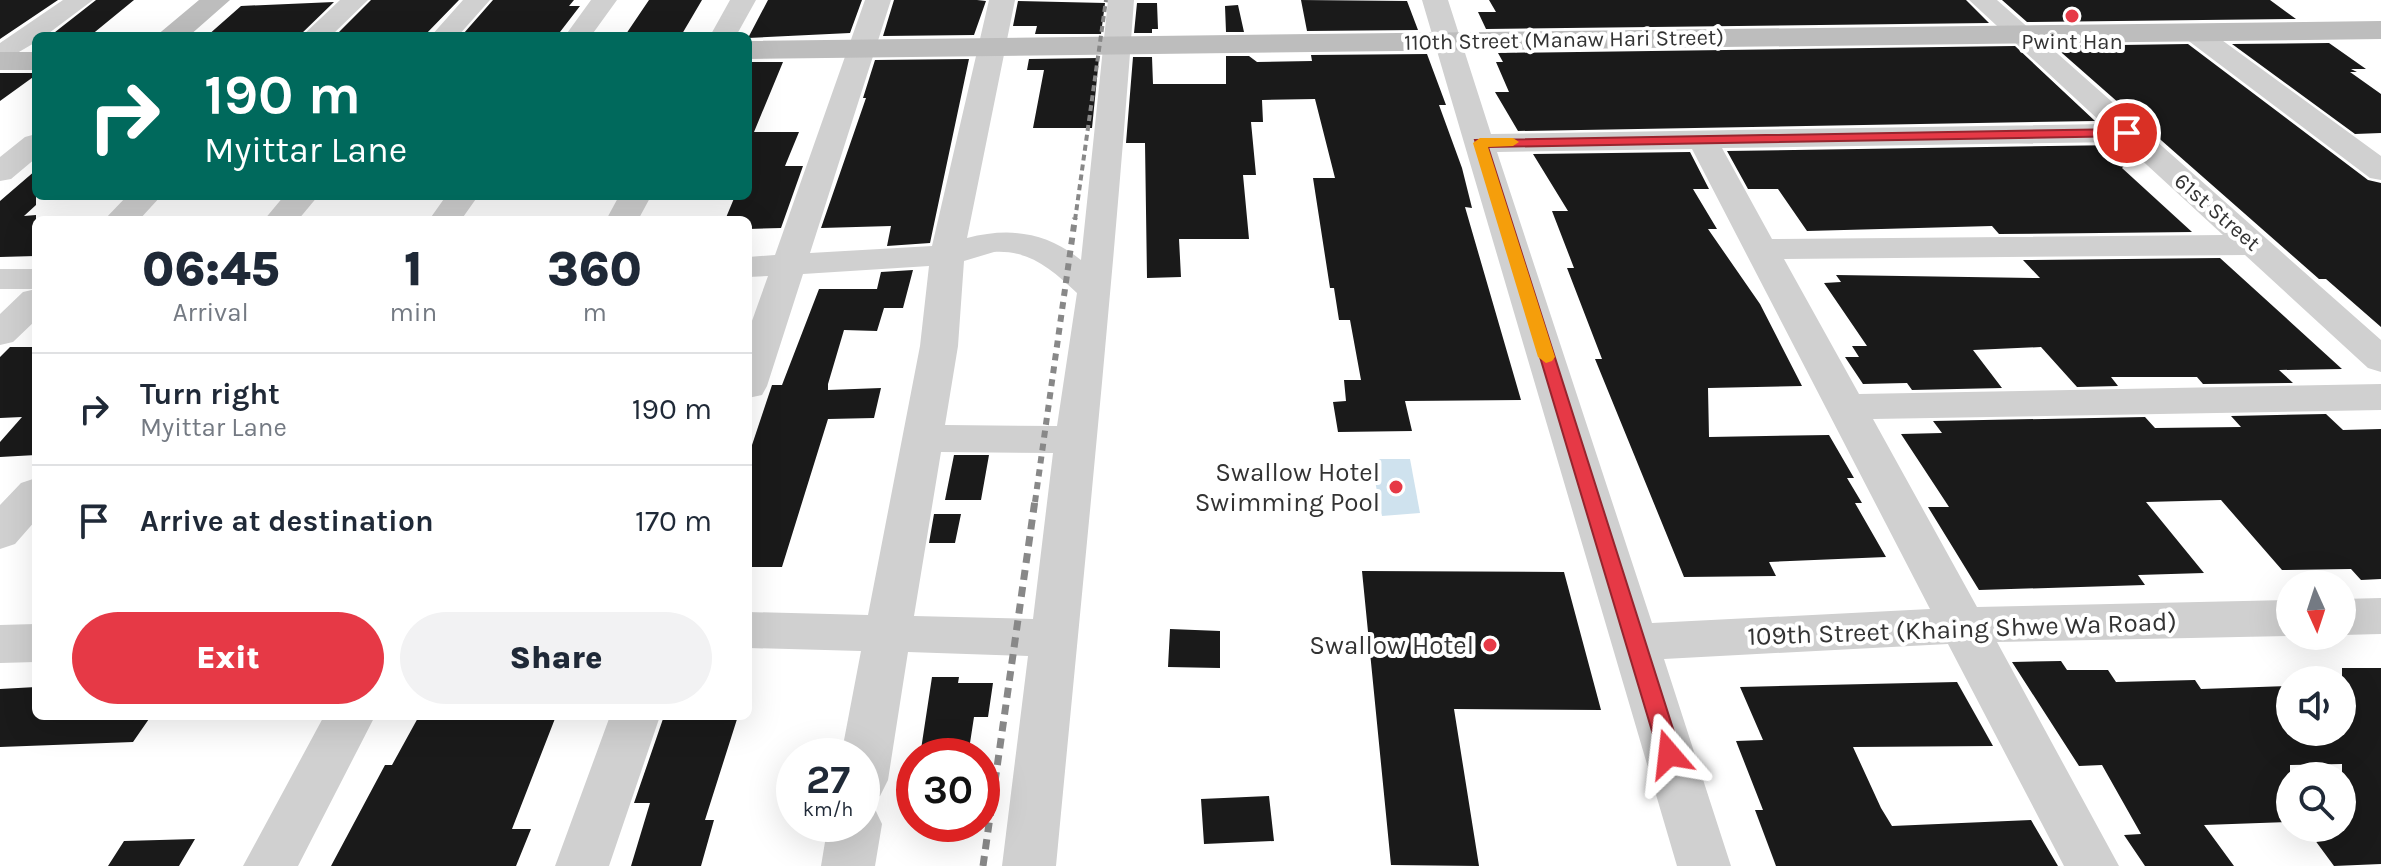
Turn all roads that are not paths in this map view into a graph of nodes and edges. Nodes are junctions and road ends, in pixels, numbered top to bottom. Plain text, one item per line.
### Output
1 (80, 0) edge
2 (216, 0) edge
3 (355, 0) edge
4 (477, 0) edge
5 (604, 0) edge
6 (743, 0) edge
7 (878, 0) edge
8 (1002, 0) edge
9 (1121, 0) edge
10 (1435, 0) edge
11 (1982, 0) edge
12 (2381, 30) edge
13 (33, 32) edge
14 (176, 32) edge
15 (319, 32) edge
16 (448, 32) edge
17 (581, 32) edge
18 (725, 32) edge
19 (32, 33) edge
20 (2195, 33) junction
21 (2020, 35) junction
22 (1449, 42) junction
23 (994, 46) junction
24 (1117, 46) junction
25 (860, 48) junction
26 (752, 50) edge
27 (0, 55) edge
28 (0, 61) edge
29 (32, 61) edge
30 (2127, 133) junction
31 (1702, 139) junction
32 (1480, 143) junction
33 (32, 146) edge
34 (2381, 171) edge
35 (0, 172) edge
36 (141, 200) edge
37 (298, 200) edge
38 (124, 216) edge
39 (284, 216) edge
40 (2254, 245) junction
41 (1760, 249) junction
42 (947, 255) junction
43 (789, 266) junction
44 (752, 267) edge
45 (0, 279) edge
46 (32, 279) edge
47 (1095, 291) junction
48 (32, 304) edge
49 (0, 334) edge
50 (2381, 360) edge
51 (752, 374) edge
52 (2381, 397) edge
53 (1848, 407) junction
54 (922, 438) junction
55 (1075, 440) junction
56 (32, 497) edge
57 (0, 533) edge
58 (2381, 616) edge
59 (2356, 617) edge
60 (2276, 618) edge
61 (1962, 625) junction
62 (752, 630) edge
63 (887, 631) junction
64 (1056, 638) junction
65 (1634, 642) junction
66 (32, 643) edge
67 (0, 644) edge
68 (348, 720) edge
69 (634, 720) edge
70 (869, 738) edge
71 (852, 842) edge
72 (270, 866) edge
73 (582, 866) edge
74 (848, 866) edge
75 (1029, 866) edge
76 (1704, 866) edge
77 (2092, 866) edge

1 - 13 street
2 - 14 main road
3 - 15 street
4 - 16 street
5 - 17 street
6 - 18 street
7 - 25 street
8 - 23 street
9 - 24 street
10 - 22 street
11 - 21 street, 61st Street
12 - 20 main road, 110th Street (Manaw Hari Street)
19 - 27 street
20 - 21 main road, 110th Street (Manaw Hari Street)
20 - 34 street
21 - 22 main road, 110th Street (Manaw Hari Street)
21 - 30 street, 61st Street
22 - 24 main road, 110th Street (Manaw Hari Street)
22 - 32 street
23 - 24 main road, 110th Street (Manaw Hari Street)
23 - 25 main road, 110th Street (Manaw Hari Street)
23 - 42 street
24 - 47 street
25 - 26 main road, 110th Street (Manaw Hari Street)
25 - 43 street
28 - 29 main road
30 - 31 street
30 - 40 street, 61st Street
31 - 32 street
31 - 41 street
32 - 65 street
33 - 35 street
36 - 38 street
37 - 39 street
40 - 41 street
40 - 50 street, 61st Street
41 - 53 street
42 - 43 street
42 - 47 street
42 - 54 street
43 - 44 street
43 - 51 street
45 - 46 street
47 - 55 street
48 - 49 street
52 - 53 street
53 - 61 street
54 - 55 street
54 - 63 street
55 - 64 street
56 - 57 street
58 - 59 street
60 - 61 street, 109th Street (Khaing Shwe Wa Road)
61 - 65 street, 109th Street (Khaing Shwe Wa Road)
61 - 77 street
62 - 63 street
63 - 64 street
63 - 70 street
64 - 75 street
65 - 76 street
66 - 67 street
68 - 72 street
69 - 73 street
71 - 74 street

